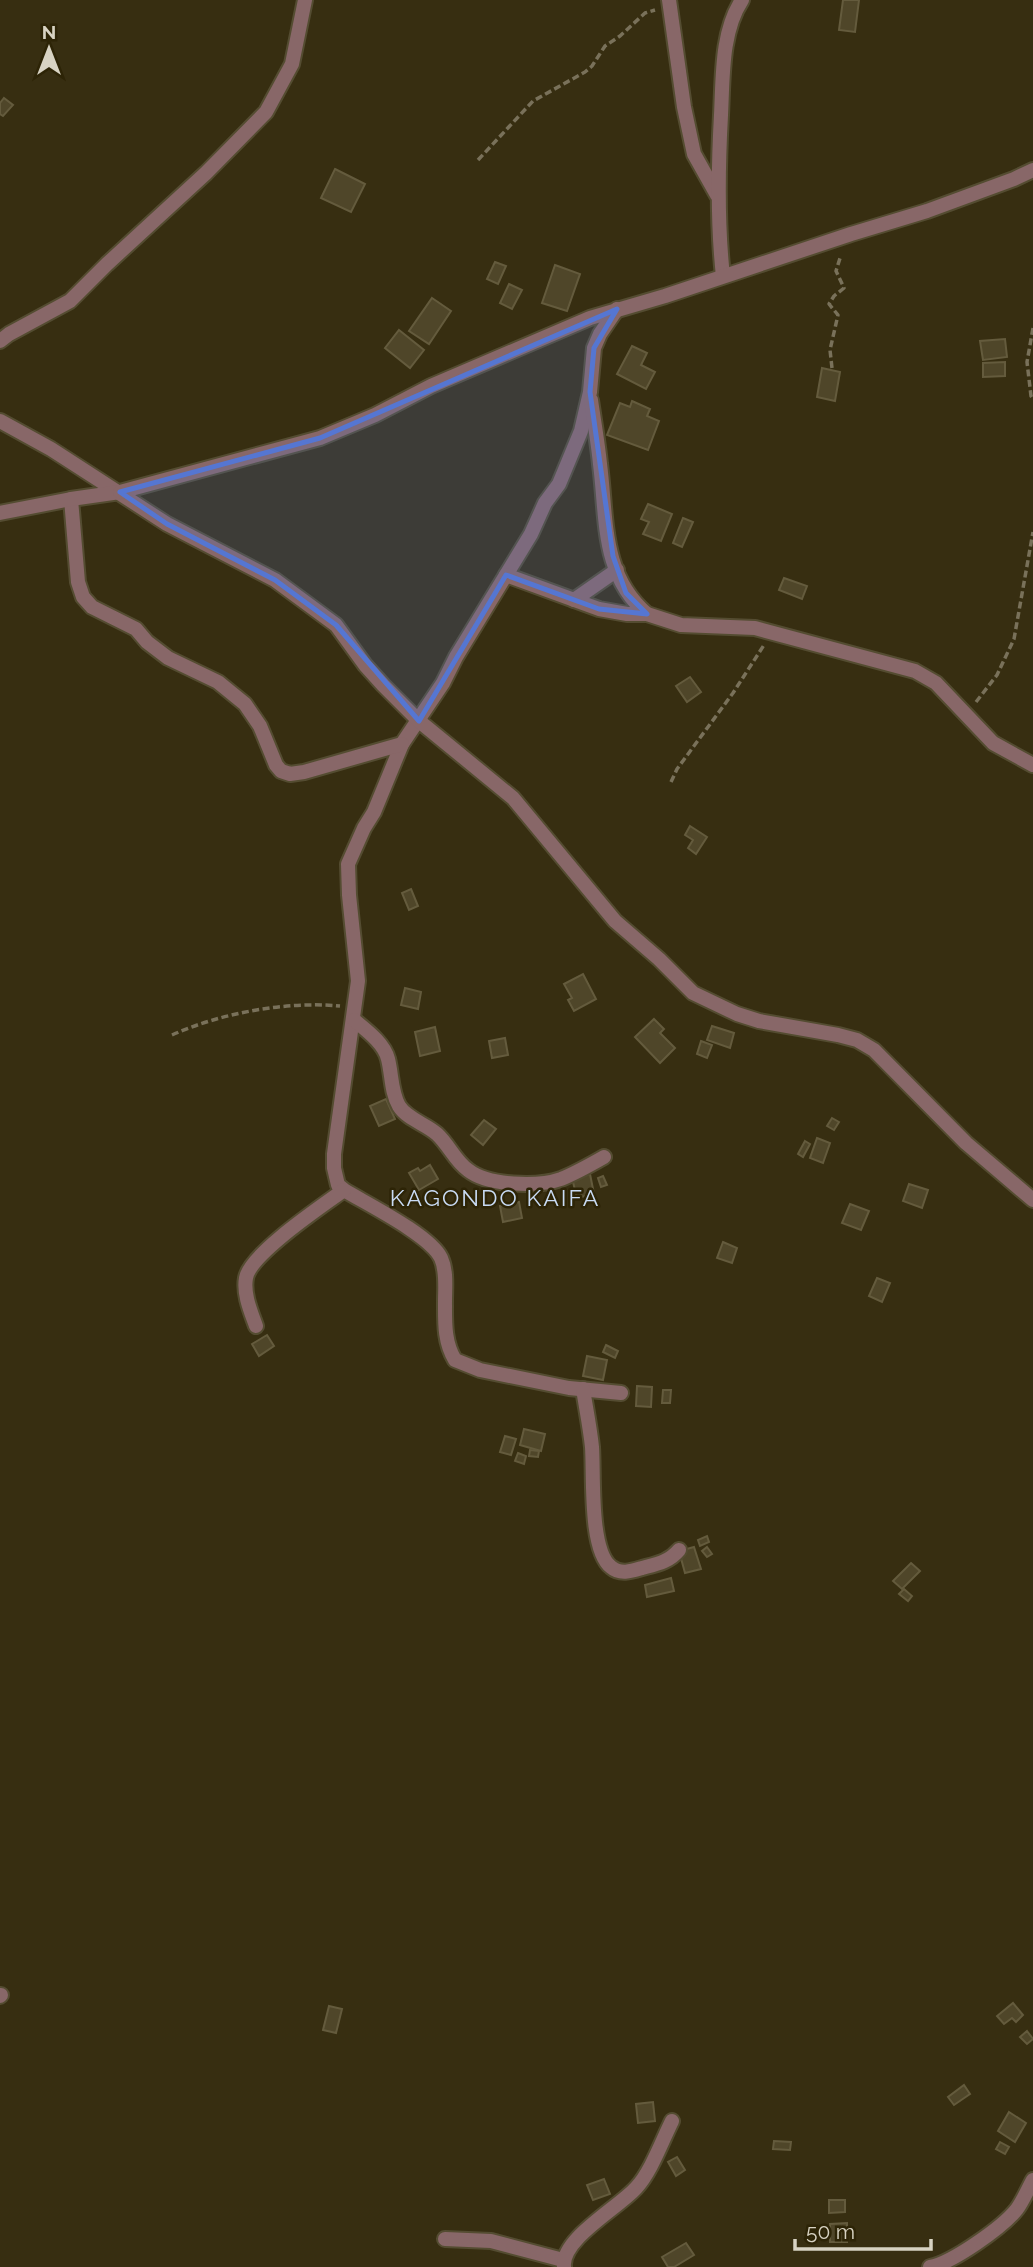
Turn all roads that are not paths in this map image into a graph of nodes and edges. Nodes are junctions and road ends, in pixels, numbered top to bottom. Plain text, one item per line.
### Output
1 (305, 0) edge
2 (742, 0) edge
3 (670, 6) edge
4 (1033, 170) edge
5 (717, 195) junction
6 (723, 276) junction
7 (617, 309) junction
8 (3, 335) edge
9 (590, 391) junction
10 (0, 421) edge
11 (120, 492) junction
12 (71, 499) junction
13 (0, 513) edge
14 (617, 570) junction
15 (506, 575) junction
16 (574, 600) junction
17 (647, 614) junction
18 (419, 721) junction
19 (402, 744) junction
20 (1033, 765) edge
21 (355, 1014) junction
22 (604, 1157) dead end
23 (344, 1190) junction
24 (1033, 1200) edge
25 (256, 1326) dead end
26 (583, 1389) junction
27 (621, 1393) dead end
28 (679, 1550) dead end
29 (672, 2121) dead end
30 (1033, 2180) edge
31 (445, 2239) dead end
32 (563, 2263) edge
33 (930, 2267) edge

1 - 8 street
2 - 5 street
3 - 5 street
4 - 6 street
5 - 6 street
6 - 7 street
7 - 9 street
7 - 11 street
9 - 14 street
9 - 15 street
10 - 11 street
11 - 12 street
11 - 18 street
12 - 13 street
12 - 19 street
14 - 16 street
14 - 17 street
15 - 16 street
15 - 18 street
16 - 17 street
17 - 20 street
18 - 19 street
18 - 24 street
19 - 21 street
21 - 22 street
21 - 23 street
23 - 25 street
23 - 26 street
26 - 27 street
26 - 28 street
29 - 32 street
30 - 33 street
31 - 32 street

